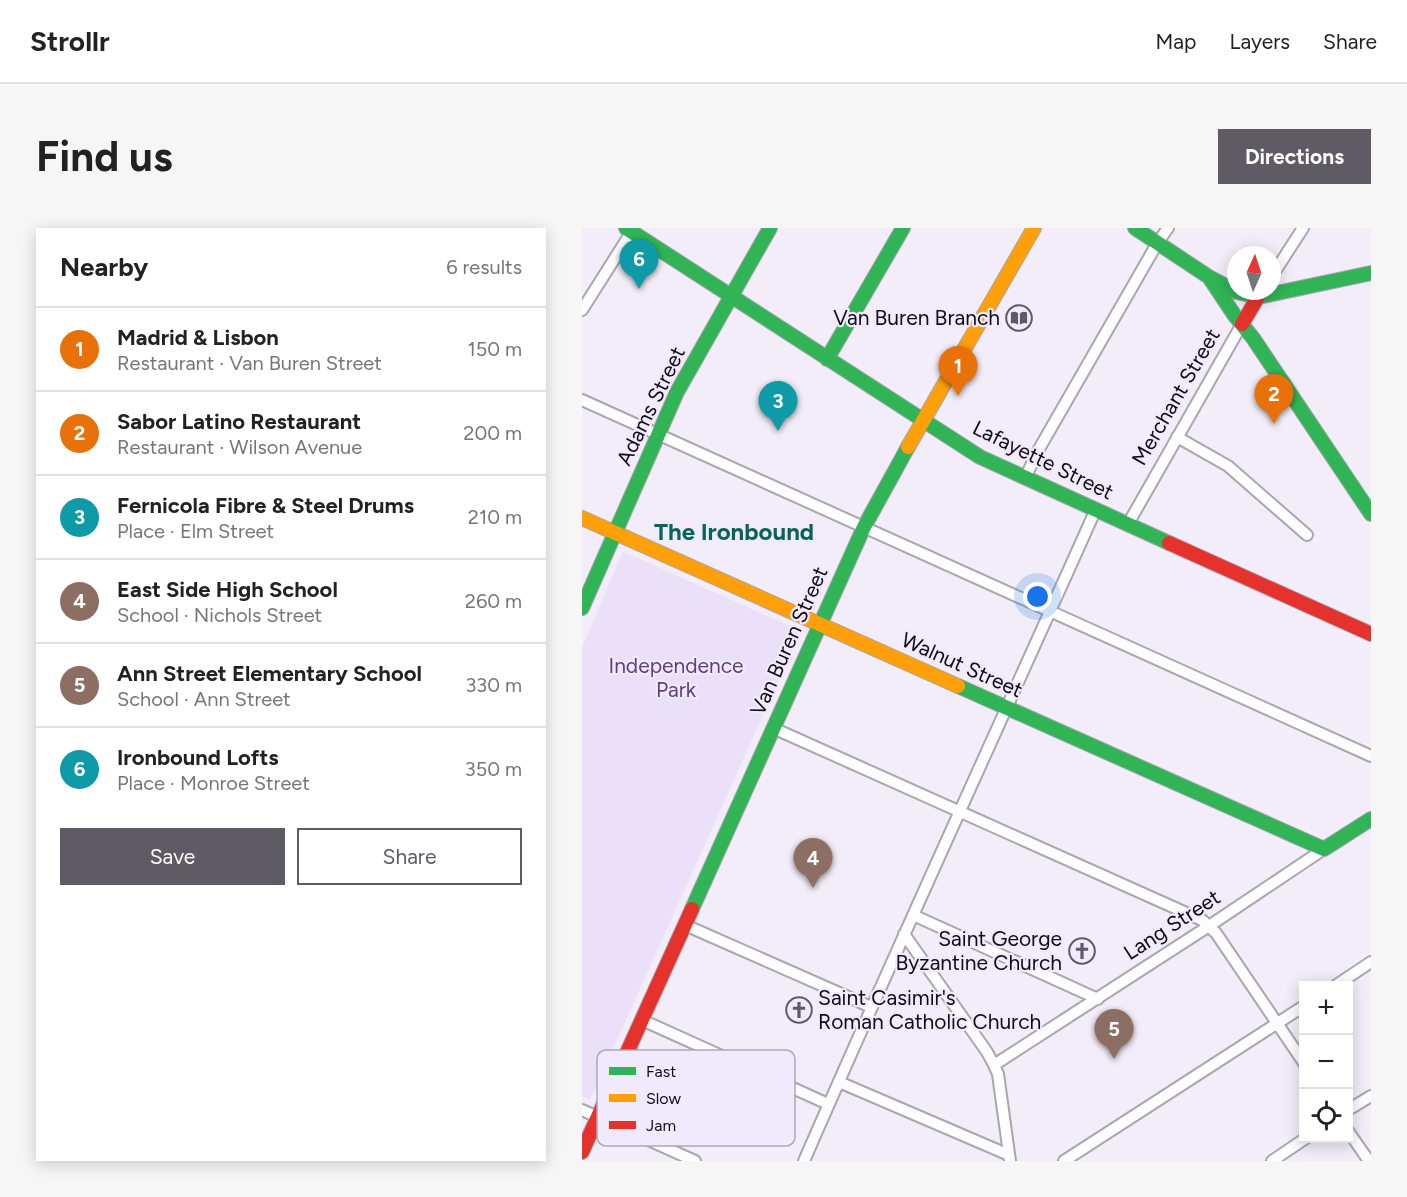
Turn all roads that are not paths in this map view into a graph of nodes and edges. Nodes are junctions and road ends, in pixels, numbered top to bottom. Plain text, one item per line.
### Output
1 (770, 228) edge
2 (903, 228) edge
3 (1034, 228) edge
4 (1135, 228) edge
5 (1168, 228) edge
6 (1303, 228) edge
7 (631, 229) edge
8 (1158, 242) junction
9 (1281, 262) edge
10 (1371, 273) edge
11 (1209, 277) junction
12 (1227, 287) edge
13 (1281, 290) edge
14 (731, 296) junction
15 (1256, 300) edge
16 (582, 310) edge
17 (1242, 324) junction
18 (827, 359) junction
19 (582, 400) edge
20 (923, 420) junction
21 (658, 434) junction
22 (1177, 437) junction
23 (1025, 478) junction
24 (1096, 509) junction
25 (1371, 514) edge
26 (582, 518) edge
27 (1128, 524) junction
28 (864, 527) junction
29 (615, 533) junction
30 (1307, 535) dead end
31 (582, 608) edge
32 (1050, 611) junction
33 (819, 624) junction
34 (1371, 633) edge
35 (1007, 708) junction
36 (773, 728) junction
37 (1371, 756) edge
38 (960, 812) junction
39 (1371, 819) edge
40 (1324, 849) junction
41 (913, 915) junction
42 (685, 925) junction
43 (1209, 926) junction
44 (904, 934) junction
45 (1371, 962) edge
46 (1342, 981) edge
47 (1098, 999) junction
48 (871, 1007) junction
49 (1299, 1009) edge
50 (642, 1020) junction
51 (1277, 1023) junction
52 (628, 1050) edge
53 (708, 1050) edge
54 (1299, 1056) edge
55 (994, 1065) junction
56 (839, 1082) junction
57 (795, 1089) edge
58 (1371, 1096) edge
59 (828, 1104) junction
60 (1353, 1107) edge
61 (582, 1110) edge
62 (597, 1117) edge
63 (597, 1119) edge
64 (1353, 1138) edge
65 (1299, 1143) edge
66 (662, 1146) edge
67 (582, 1152) edge
68 (1009, 1158) edge
69 (695, 1161) edge
70 (804, 1161) edge
71 (1064, 1161) edge
72 (1272, 1161) edge
73 (1369, 1161) edge

1 - 14 street, Adams Street
2 - 18 street
3 - 20 street, Van Buren Street
4 - 8 street
5 - 8 street
6 - 9 street
7 - 14 street, Lafayette Street
7 - 16 street
8 - 11 street
8 - 23 street
10 - 13 street
11 - 12 street
11 - 17 street
14 - 18 street, Lafayette Street
14 - 21 street, Adams Street
15 - 17 street, Merchant Street
17 - 22 street, Merchant Street
17 - 25 street
18 - 20 street, Lafayette Street
19 - 21 street
20 - 23 street, Lafayette Street
20 - 28 street, Van Buren Street
21 - 28 street
21 - 29 street, Adams Street
22 - 27 street, Merchant Street
22 - 30 street
23 - 24 street, Lafayette Street
24 - 27 street, Lafayette Street
24 - 32 street
26 - 29 street, Walnut Street
27 - 34 street, Lafayette Street
28 - 32 street
28 - 33 street, Van Buren Street
29 - 31 street, Adams Street
29 - 33 street, Walnut Street
32 - 35 street
32 - 37 street
33 - 35 street, Walnut Street
33 - 36 street, Van Buren Street
35 - 38 street
35 - 40 street, Walnut Street
36 - 38 street
36 - 42 street, Van Buren Street
38 - 41 street
38 - 43 street
39 - 40 street, Lang Street
40 - 43 street, Lang Street
41 - 44 street
41 - 47 street
42 - 48 street
42 - 50 street, Van Buren Street
43 - 47 street, Lang Street
43 - 51 street
44 - 48 street
44 - 55 street
45 - 46 street
47 - 55 street, Lang Street
48 - 56 street
49 - 51 street
50 - 52 street, Van Buren Street
50 - 53 street
51 - 54 street
51 - 71 street
55 - 68 street
56 - 59 street
56 - 68 street
57 - 59 street
58 - 60 street
59 - 70 street
61 - 62 street
63 - 67 street, Van Buren Street
64 - 73 street
65 - 72 street
66 - 69 street

